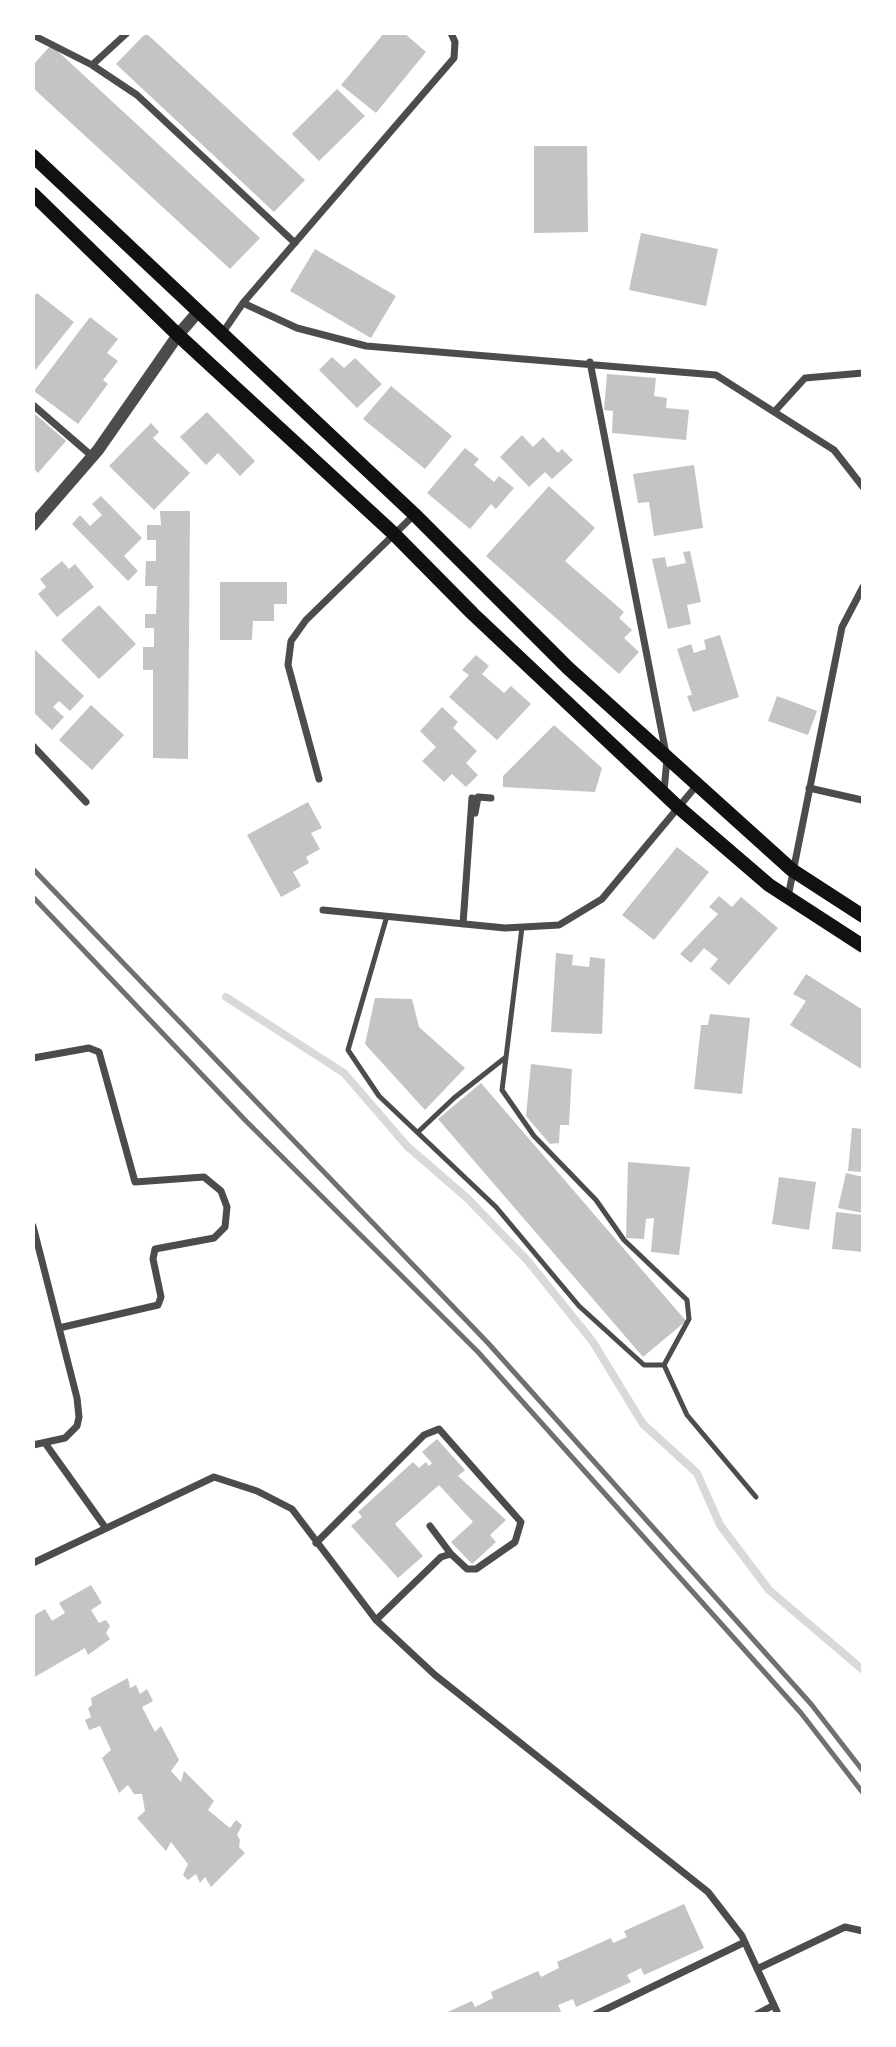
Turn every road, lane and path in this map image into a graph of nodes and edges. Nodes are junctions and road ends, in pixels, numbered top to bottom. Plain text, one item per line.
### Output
1 (127, 33) edge
2 (451, 33) edge
3 (33, 35) edge
4 (92, 65) junction
5 (33, 156) edge
6 (33, 194) edge
7 (295, 243) junction
8 (243, 303) junction
9 (197, 313) junction
10 (178, 335) junction
11 (221, 335) junction
12 (590, 362) junction
13 (863, 373) edge
14 (33, 405) edge
15 (775, 411) junction
16 (93, 457) junction
17 (863, 487) edge
18 (414, 514) junction
19 (36, 516) edge
20 (393, 533) junction
21 (863, 587) edge
22 (568, 668) junction
23 (549, 686) junction
24 (33, 746) edge
25 (667, 759) junction
26 (319, 779) dead end
27 (698, 785) junction
28 (809, 788) junction
29 (664, 794) junction
30 (472, 798) dead end
31 (491, 798) dead end
32 (862, 800) edge
33 (86, 802) dead end
34 (677, 806) junction
35 (469, 831) junction
36 (792, 870) junction
37 (788, 898) junction
38 (323, 910) dead end
39 (387, 916) junction
40 (863, 916) edge
41 (463, 924) junction
42 (522, 927) junction
43 (863, 946) edge
44 (506, 1057) junction
45 (33, 1058) edge
46 (418, 1132) junction
47 (33, 1226) edge
48 (59, 1328) junction
49 (663, 1365) junction
50 (45, 1443) junction
51 (33, 1445) edge
52 (756, 1497) dead end
53 (429, 1526) dead end
54 (105, 1527) junction
55 (316, 1543) junction
56 (451, 1554) junction
57 (33, 1563) edge
58 (376, 1620) junction
59 (863, 1931) edge
60 (745, 1942) junction
61 (757, 1969) junction
62 (774, 2005) junction
63 (596, 2014) edge
64 (757, 2014) edge
65 (778, 2014) edge

1 - 4 street
2 - 7 street
3 - 4 street
4 - 7 street
5 - 9 main road
6 - 10 main road
7 - 8 street
8 - 11 street
8 - 12 street
9 - 10 street
9 - 11 main road
10 - 16 street
10 - 20 main road
11 - 18 main road
12 - 15 street
12 - 25 street
13 - 15 street
14 - 16 street
15 - 17 street
16 - 19 street
18 - 20 street
18 - 22 main road
20 - 23 main road
20 - 26 street
21 - 28 street
22 - 23 main road
22 - 25 main road
23 - 29 main road
24 - 33 street
25 - 27 main road
25 - 29 street
27 - 34 street
27 - 36 main road
28 - 32 street
28 - 36 street
29 - 34 main road
30 - 35 street
31 - 35 street
34 - 37 main road
34 - 42 street
35 - 41 street
36 - 37 street
36 - 40 main road
37 - 43 main road
38 - 39 street
39 - 41 street
39 - 46 lane
41 - 42 street
42 - 44 lane
44 - 46 lane
44 - 49 lane
45 - 48 street
46 - 49 lane
47 - 48 street
48 - 50 street
49 - 52 lane
50 - 51 street
50 - 54 street
53 - 56 street
54 - 55 street
54 - 57 street
55 - 56 street
55 - 58 street
56 - 58 street
58 - 60 street
59 - 61 street
60 - 61 street
60 - 63 street
61 - 62 street
62 - 64 street
62 - 65 street

